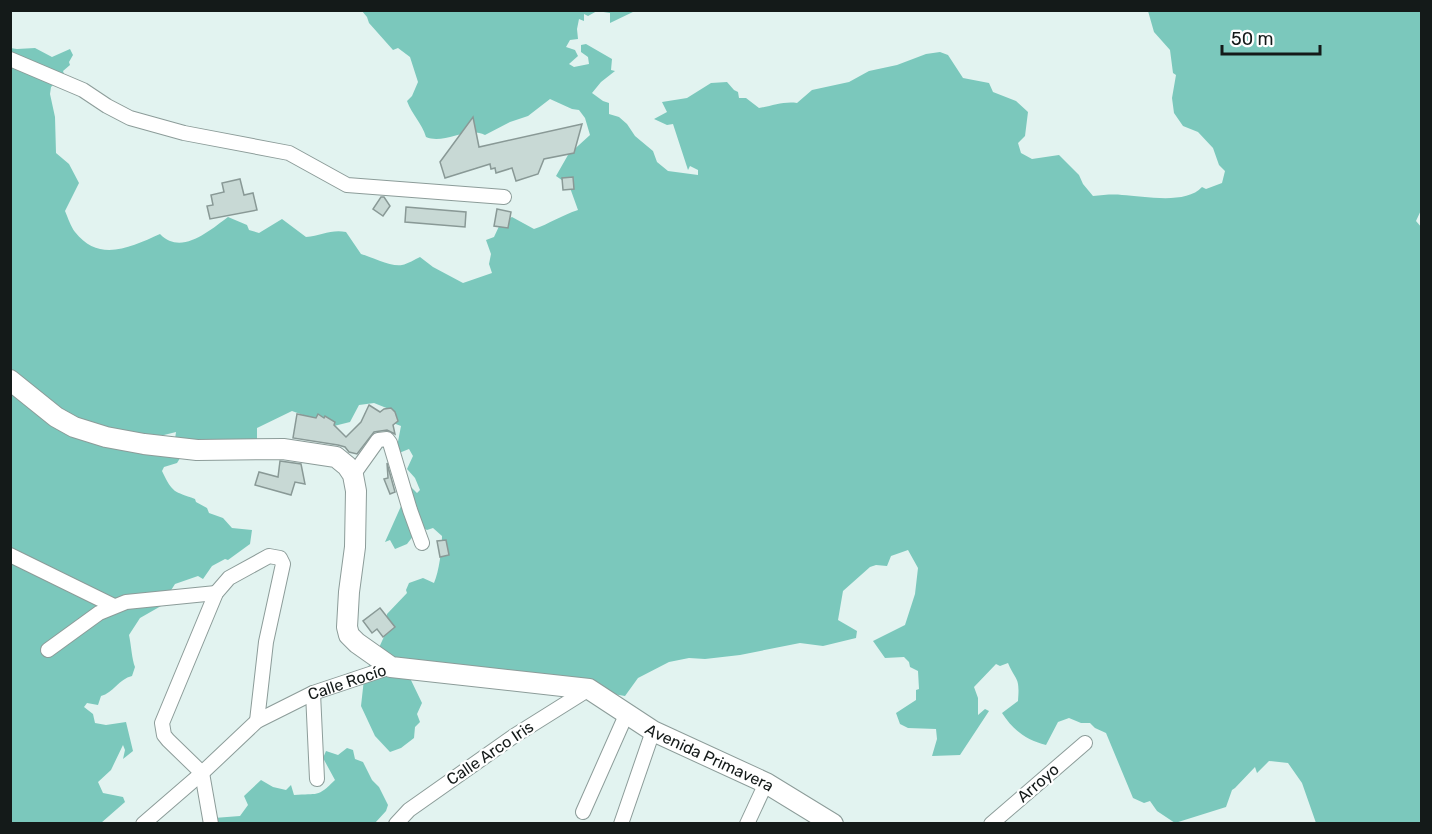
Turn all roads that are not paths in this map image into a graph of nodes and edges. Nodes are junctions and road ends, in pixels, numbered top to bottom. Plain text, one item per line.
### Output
1 (10, 59) edge
2 (504, 198) dead end
3 (10, 380) edge
4 (353, 475) junction
5 (422, 543) dead end
6 (10, 555) edge
7 (216, 593) junction
8 (114, 606) junction
9 (48, 650) dead end
10 (391, 667) junction
11 (589, 689) junction
12 (313, 693) junction
13 (626, 715) junction
14 (257, 721) junction
15 (653, 731) junction
16 (1085, 743) dead end
17 (202, 773) junction
18 (317, 779) dead end
19 (766, 783) junction
20 (583, 812) dead end
21 (143, 824) edge
22 (211, 824) edge
23 (396, 824) edge
24 (621, 824) edge
25 (747, 824) edge
26 (833, 824) edge
27 (991, 824) edge

1 - 2 street
3 - 4 street
4 - 5 street
4 - 10 street
6 - 8 street
7 - 8 street
7 - 14 street
7 - 17 street
8 - 9 street
10 - 11 street, Calle Rocío
10 - 12 street, Calle Rocío
11 - 13 street, Avenida Primavera
11 - 23 street, Calle Arco Iris
12 - 14 street, Calle Rocío
12 - 18 street
13 - 15 street, Avenida Primavera
13 - 20 street
14 - 17 street, Calle Rocío
15 - 19 street, Avenida Primavera
15 - 24 street
16 - 27 street, Arroyo
17 - 21 street, Calle Rocío
17 - 22 street
19 - 25 street
19 - 26 street, Avenida Primavera

